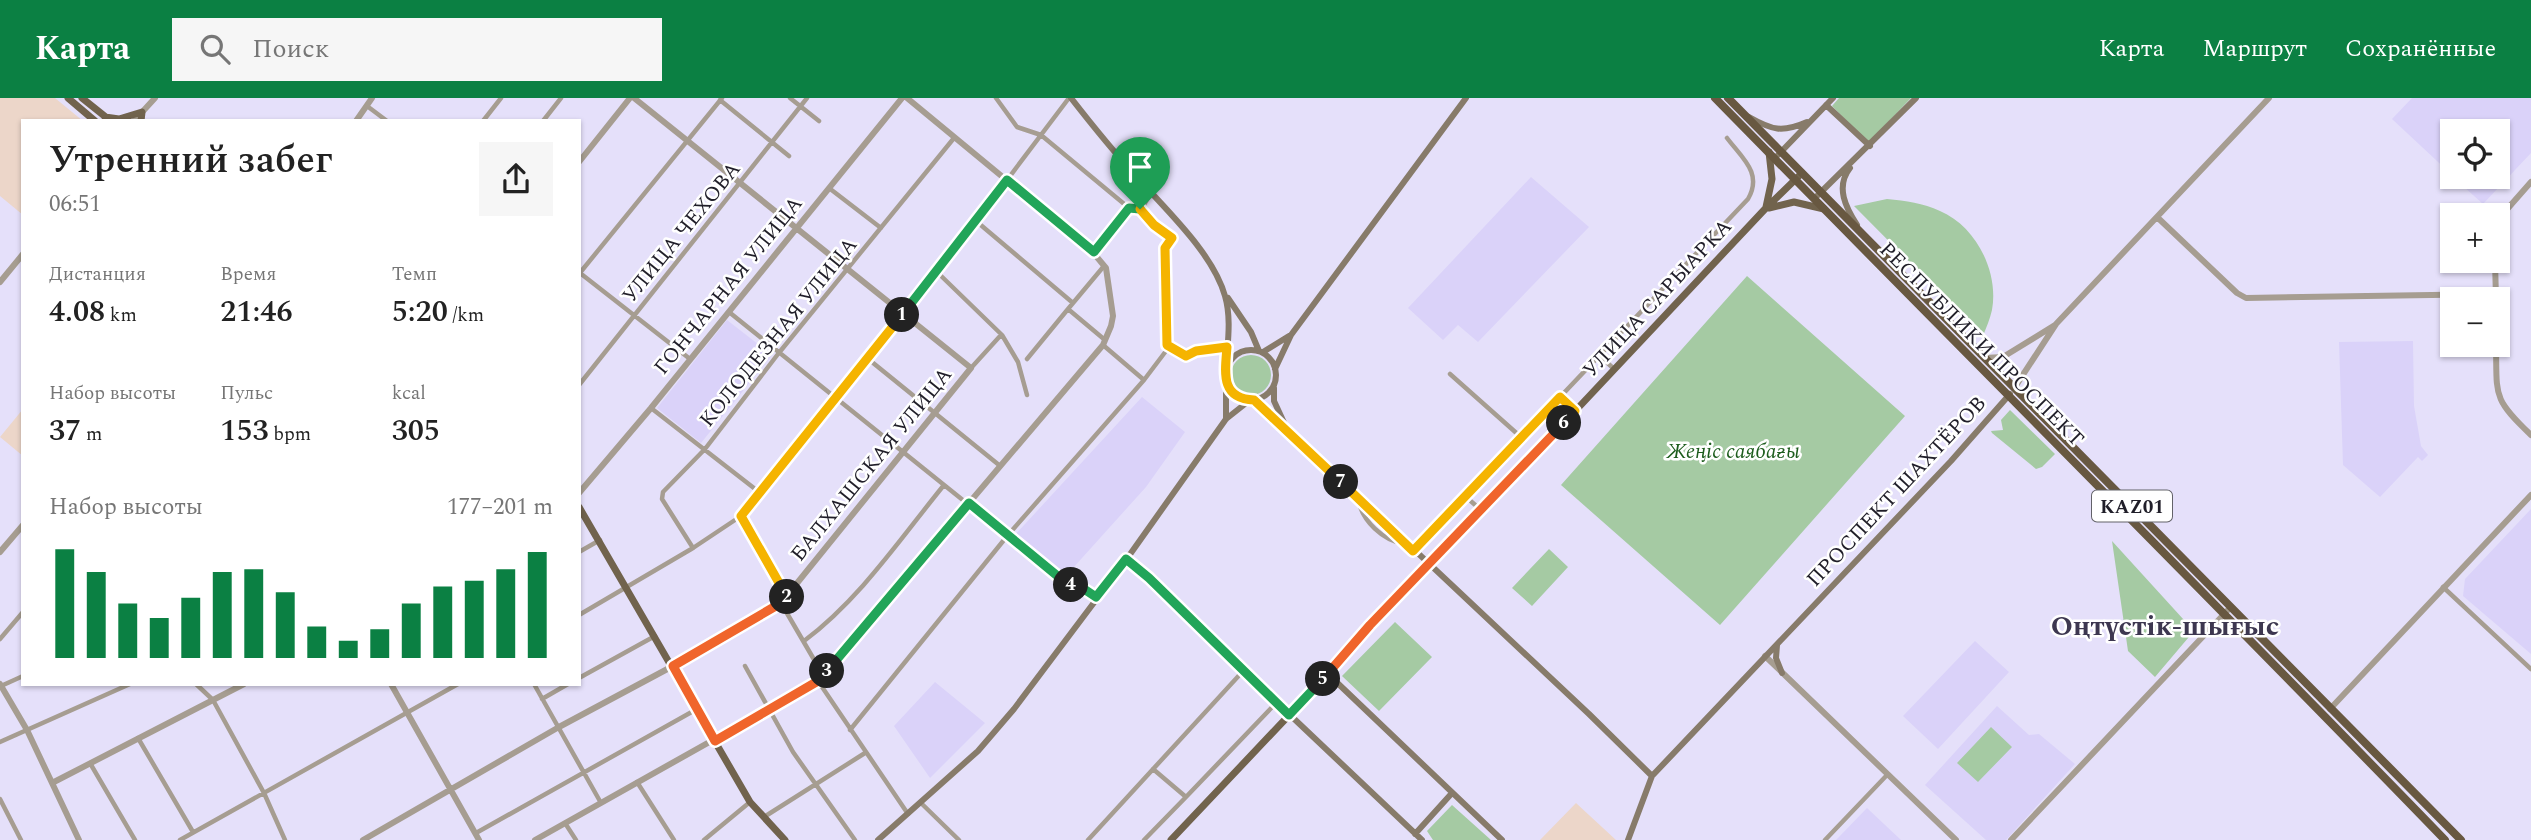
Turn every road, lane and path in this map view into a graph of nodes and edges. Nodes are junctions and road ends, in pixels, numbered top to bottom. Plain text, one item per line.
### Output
1 (68, 98) edge
2 (82, 98) edge
3 (155, 98) edge
4 (372, 98) edge
5 (501, 98) edge
6 (561, 98) edge
7 (632, 98) edge
8 (790, 98) edge
9 (807, 98) edge
10 (996, 98) edge
11 (1070, 98) edge
12 (1466, 98) edge
13 (1715, 98) edge
14 (1728, 98) edge
15 (1833, 98) edge
16 (1916, 98) edge
17 (2269, 98) edge
18 (721, 99) edge
19 (900, 99) edge
20 (1826, 105) junction
21 (367, 106) junction
22 (801, 107) junction
23 (142, 112) junction
24 (1744, 114) junction
25 (93, 119) edge
26 (108, 119) edge
27 (136, 119) edge
28 (141, 119) edge
29 (357, 119) edge
30 (384, 119) edge
31 (485, 119) edge
32 (545, 119) edge
33 (1812, 120) junction
34 (819, 121) dead end
35 (1041, 135) junction
36 (954, 138) junction
37 (1727, 138) dead end
38 (687, 141) junction
39 (771, 143) junction
40 (1867, 148) junction
41 (1775, 154) junction
42 (789, 156) dead end
43 (581, 160) edge
44 (1802, 173) junction
45 (1007, 180) junction
46 (1795, 180) junction
47 (741, 182) junction
48 (2531, 182) edge
49 (828, 188) junction
50 (1822, 191) junction
51 (1151, 193) junction
52 (1814, 199) junction
53 (2510, 206) edge
54 (1129, 208) junction
55 (1140, 209) junction
56 (1765, 209) junction
57 (1824, 209) junction
58 (2157, 217) junction
59 (976, 221) junction
60 (796, 228) junction
61 (881, 228) junction
62 (1862, 232) junction
63 (1094, 252) junction
64 (21, 256) edge
65 (1105, 264) junction
66 (849, 269) junction
67 (936, 271) junction
68 (581, 272) edge
69 (581, 274) edge
70 (0, 282) edge
71 (1224, 293) junction
72 (2440, 297) edge
73 (1073, 303) junction
74 (1068, 309) junction
75 (729, 312) junction
76 (904, 312) junction
77 (634, 316) junction
78 (2056, 324) junction
79 (1002, 335) junction
80 (1290, 335) junction
81 (1104, 343) junction
82 (1169, 347) junction
83 (1227, 347) junction
84 (1261, 351) junction
85 (778, 354) junction
86 (1600, 356) junction
87 (2497, 357) edge
88 (867, 358) junction
89 (1985, 358) junction
90 (690, 359) junction
91 (1027, 359) dead end
92 (971, 368) junction
93 (1275, 369) junction
94 (1614, 369) junction
95 (1226, 371) junction
96 (1450, 374) dead end
97 (1226, 379) junction
98 (1144, 380) junction
99 (1275, 381) junction
100 (581, 382) edge
101 (2012, 391) junction
102 (1027, 395) dead end
103 (1560, 397) junction
104 (835, 399) junction
105 (1252, 400) junction
106 (651, 408) junction
107 (1575, 411) junction
108 (934, 413) junction
109 (1226, 419) junction
110 (1288, 432) junction
111 (2531, 435) edge
112 (1522, 438) junction
113 (705, 449) junction
114 (903, 451) junction
115 (999, 465) junction
116 (944, 485) junction
117 (581, 491) edge
118 (759, 492) junction
119 (2531, 495) edge
120 (1466, 497) junction
121 (969, 503) junction
122 (581, 509) edge
123 (1481, 510) junction
124 (741, 516) junction
125 (21, 527) edge
126 (1008, 535) junction
127 (600, 540) junction
128 (693, 548) junction
129 (581, 551) edge
130 (1413, 551) junction
131 (0, 552) edge
132 (1126, 559) junction
133 (1429, 565) junction
134 (627, 587) junction
135 (2442, 587) junction
136 (787, 597) junction
137 (1096, 597) junction
138 (781, 603) junction
139 (2231, 607) junction
140 (21, 614) edge
141 (581, 614) edge
142 (2224, 615) junction
143 (655, 635) junction
144 (0, 639) edge
145 (1779, 641) junction
146 (804, 642) junction
147 (1765, 656) junction
148 (673, 666) junction
149 (745, 666) dead end
150 (1244, 669) junction
151 (2531, 669) edge
152 (1782, 673) junction
153 (1328, 674) junction
154 (824, 675) junction
155 (21, 677) edge
156 (581, 677) edge
157 (818, 681) junction
158 (1, 685) edge
159 (126, 686) edge
160 (198, 686) edge
161 (240, 686) edge
162 (392, 686) edge
163 (454, 686) edge
164 (535, 686) edge
165 (565, 686) edge
166 (542, 699) junction
167 (213, 700) junction
168 (1277, 702) junction
169 (2331, 708) junction
170 (696, 709) junction
171 (771, 709) junction
172 (408, 712) junction
173 (1289, 715) junction
174 (2323, 715) junction
175 (559, 727) junction
176 (27, 730) junction
177 (850, 730) junction
178 (138, 738) junction
179 (715, 741) junction
180 (0, 742) edge
181 (865, 753) junction
182 (90, 763) junction
183 (1153, 769) junction
184 (585, 773) junction
185 (1886, 775) junction
186 (1651, 776) junction
187 (637, 782) junction
188 (52, 783) junction
189 (815, 785) junction
190 (450, 790) junction
191 (264, 793) junction
192 (1452, 793) junction
193 (1186, 797) junction
194 (0, 799) edge
195 (750, 802) junction
196 (601, 803) junction
197 (921, 803) junction
198 (908, 814) junction
199 (763, 818) junction
200 (564, 822) junction
201 (193, 832) junction
202 (1415, 834) junction
203 (477, 837) edge
204 (21, 840) edge
205 (79, 840) edge
206 (135, 840) edge
207 (180, 840) edge
208 (285, 840) edge
209 (363, 840) edge
210 (535, 840) edge
211 (576, 840) edge
212 (674, 840) edge
213 (704, 840) edge
214 (785, 840) edge
215 (855, 840) edge
216 (878, 840) edge
217 (959, 840) edge
218 (1088, 840) edge
219 (1144, 840) edge
220 (1171, 840) edge
221 (1422, 840) edge
222 (1502, 840) edge
223 (1629, 840) edge
224 (1825, 840) edge
225 (1956, 840) edge
226 (2011, 840) edge
227 (2445, 840) edge
228 (2460, 840) edge

1 - 25 main road
2 - 26 main road
3 - 23 street
4 - 21 street
5 - 31 street
6 - 32 street
7 - 38 street
7 - 43 street
8 - 22 street
9 - 22 street, УЛИЦА ЧЕХОВА
10 - 35 street
11 - 35 street
11 - 51 main road
12 - 80 main road
13 - 41 highway, РЕСПУБЛИКИ ПРОСПЕКТ / KАZ01
14 - 24 highway, РЕСПУБЛИКИ ПРОСПЕКТ / KАZ01
15 - 20 main road
16 - 40 main road
17 - 58 street, ПРОСПЕКТ ШАХТЁРОВ
18 - 38 street
18 - 39 street
19 - 36 street
19 - 49 street, ГОНЧАРНАЯ УЛИЦА
20 - 33 main road
20 - 40 main road
21 - 29 street
21 - 30 street
22 - 34 street
22 - 39 street, УЛИЦА ЧЕХОВА
23 - 26 main road
23 - 27 street
23 - 28 main road
24 - 33 main road
24 - 41 highway, РЕСПУБЛИКИ ПРОСПЕКТ / KАZ01
33 - 41 main road
35 - 45 street
35 - 54 street
36 - 45 street
36 - 61 street, КОЛОДЕЗНАЯ УЛИЦА
37 - 86 street
38 - 47 street
38 - 68 street
39 - 42 street
39 - 47 street, УЛИЦА ЧЕХОВА
40 - 50 main road
40 - 62 main road
41 - 44 highway, РЕСПУБЛИКИ ПРОСПЕКТ / KАZ01
41 - 46 highway, РЕСПУБЛИКИ ПРОСПЕКТ / KАZ01
41 - 56 main road
44 - 46 main road, УЛИЦА САРЫАРКА
44 - 50 highway, РЕСПУБЛИКИ ПРОСПЕКТ / KАZ01
45 - 59 street
45 - 63 street
46 - 52 highway, РЕСПУБЛИКИ ПРОСПЕКТ / KАZ01
46 - 56 main road, УЛИЦА САРЫАРКА
47 - 60 street
47 - 77 street, УЛИЦА ЧЕХОВА
48 - 53 street
49 - 60 street, ГОНЧАРНАЯ УЛИЦА
49 - 61 street
50 - 52 main road
50 - 62 highway, РЕСПУБЛИКИ ПРОСПЕКТ / KАZ01
51 - 55 street
51 - 71 main road
52 - 57 highway, РЕСПУБЛИКИ ПРОСПЕКТ / KАZ01
54 - 55 street
54 - 63 street
55 - 82 street
56 - 57 main road
56 - 94 main road, УЛИЦА САРЫАРКА
57 - 101 highway, РЕСПУБЛИКИ ПРОСПЕКТ / KАZ01
58 - 72 street
58 - 78 street, ПРОСПЕКТ ШАХТЁРОВ
59 - 67 street
59 - 73 street
60 - 66 street
60 - 75 street, ГОНЧАРНАЯ УЛИЦА
61 - 66 street, КОЛОДЕЗНАЯ УЛИЦА
62 - 89 highway, РЕСПУБЛИКИ ПРОСПЕКТ / KАZ01
63 - 65 street
64 - 70 street
65 - 73 street
65 - 81 street
66 - 76 street
66 - 85 street, КОЛОДЕЗНАЯ УЛИЦА
67 - 76 street
67 - 79 street
69 - 77 street
71 - 83 main road
71 - 84 main road
73 - 74 street
74 - 81 street
74 - 91 street
75 - 85 street
75 - 90 street, ГОНЧАРНАЯ УЛИЦА
76 - 88 street
76 - 92 street
77 - 90 street
77 - 100 street, УЛИЦА ЧЕХОВА
78 - 89 street
78 - 101 street, ПРОСПЕКТ ШАХТЁРОВ
79 - 92 street, БАЛХАШСКАЯ УЛИЦА
79 - 102 street
80 - 84 main road
80 - 93 main road
81 - 98 street
81 - 115 street
82 - 83 street
82 - 98 street
83 - 95 main road
84 - 93 main road
84 - 95 main road
85 - 104 street
85 - 113 street, КОЛОДЕЗНАЯ УЛИЦА
86 - 94 street
86 - 103 street
87 - 111 street
88 - 104 street
88 - 108 street
89 - 101 highway, РЕСПУБЛИКИ ПРОСПЕКТ / KАZ01
90 - 106 street, ГОНЧАРНАЯ УЛИЦА
92 - 108 street, БАЛХАШСКАЯ УЛИЦА
93 - 99 main road
94 - 107 main road, УЛИЦА САРЫАРКА
95 - 97 main road
96 - 112 street
97 - 105 main road
97 - 109 main road
98 - 126 street
99 - 105 main road
99 - 110 main road
101 - 139 highway, РЕСПУБЛИКИ ПРОСПЕКТ / KАZ01
101 - 142 highway, РЕСПУБЛИКИ ПРОСПЕКТ / KАZ01
101 - 145 main road, ПРОСПЕКТ ШАХТЁРОВ
103 - 107 street
103 - 112 street
104 - 114 street
104 - 118 street
105 - 109 main road
105 - 110 main road
106 - 113 street
106 - 117 street, ГОНЧАРНАЯ УЛИЦА
107 - 123 main road, УЛИЦА САРЫАРКА
108 - 114 street, БАЛХАШСКАЯ УЛИЦА
108 - 115 street
109 - 132 main road
110 - 130 main road
112 - 120 street
113 - 118 street
113 - 128 street, КОЛОДЕЗНАЯ УЛИЦА
114 - 116 street
114 - 136 street, БАЛХАШСКАЯ УЛИЦА
115 - 121 street
116 - 121 street
116 - 146 street
118 - 124 street
119 - 135 street
120 - 123 street
120 - 130 street
121 - 126 street
121 - 154 street
122 - 127 main road
123 - 133 main road, УЛИЦА САРЫАРКА
124 - 128 street
124 - 136 street
125 - 131 street
126 - 137 street
126 - 177 street
127 - 129 street
127 - 134 main road
128 - 134 street
130 - 133 main road
132 - 137 main road
132 - 150 street
133 - 153 main road, УЛИЦА САРЫАРКА
133 - 186 main road
134 - 141 street
134 - 143 main road
135 - 151 street
135 - 169 street
136 - 138 street, БАЛХАШСКАЯ УЛИЦА
137 - 197 main road
138 - 146 street
138 - 148 street, БАЛХАШСКАЯ УЛИЦА
139 - 142 street
139 - 169 highway, РЕСПУБЛИКИ ПРОСПЕКТ / KАZ01
140 - 144 street
142 - 174 highway, РЕСПУБЛИКИ ПРОСПЕКТ / KАZ01
142 - 226 street
143 - 148 main road
143 - 156 street
145 - 147 main road, ПРОСПЕКТ ШАХТЁРОВ
145 - 152 main road
146 - 154 street
147 - 152 street
147 - 186 main road, ПРОСПЕКТ ШАХТЁРОВ
148 - 170 main road
148 - 175 street, БАЛХАШСКАЯ УЛИЦА
149 - 171 street
150 - 168 street
150 - 183 street
152 - 185 street
153 - 173 main road, УЛИЦА САРЫАРКА
153 - 192 main road
154 - 157 street
155 - 158 street
157 - 171 street
157 - 177 street
158 - 176 street
159 - 176 street
160 - 167 street
161 - 167 street
162 - 172 street
163 - 172 street
164 - 166 street
165 - 166 street
166 - 175 street
167 - 178 street
167 - 191 street
168 - 173 street
168 - 193 street
169 - 174 street
169 - 228 highway, РЕСПУБЛИКИ ПРОСПЕКТ / KАZ01
170 - 179 main road
170 - 184 street
171 - 179 street
171 - 189 street
172 - 190 street
172 - 191 street
173 - 202 main road
173 - 220 main road, УЛИЦА САРЫАРКА
174 - 227 highway, РЕСПУБЛИКИ ПРОСПЕКТ / KАZ01
175 - 184 street
175 - 190 street, БАЛХАШСКАЯ УЛИЦА
176 - 180 street
176 - 188 street
177 - 181 street
178 - 182 street
178 - 201 street
179 - 187 street
179 - 195 main road
181 - 189 street
181 - 198 street
182 - 188 street
182 - 206 street
183 - 193 street
183 - 218 street
184 - 196 street
184 - 203 street
185 - 224 street
185 - 225 street
186 - 223 main road, ПРОСПЕКТ ШАХТЁРОВ
187 - 196 street
187 - 212 street
188 - 205 street
189 - 199 street
189 - 215 street
190 - 203 street
190 - 209 street, БАЛХАШСКАЯ УЛИЦА
191 - 201 street
191 - 208 street
192 - 202 main road
192 - 222 main road
193 - 219 street
194 - 204 street
195 - 199 main road
195 - 213 street
196 - 200 street
197 - 198 main road
197 - 217 street
198 - 216 main road
199 - 214 main road
200 - 210 street
200 - 211 street
201 - 207 street
202 - 221 main road

